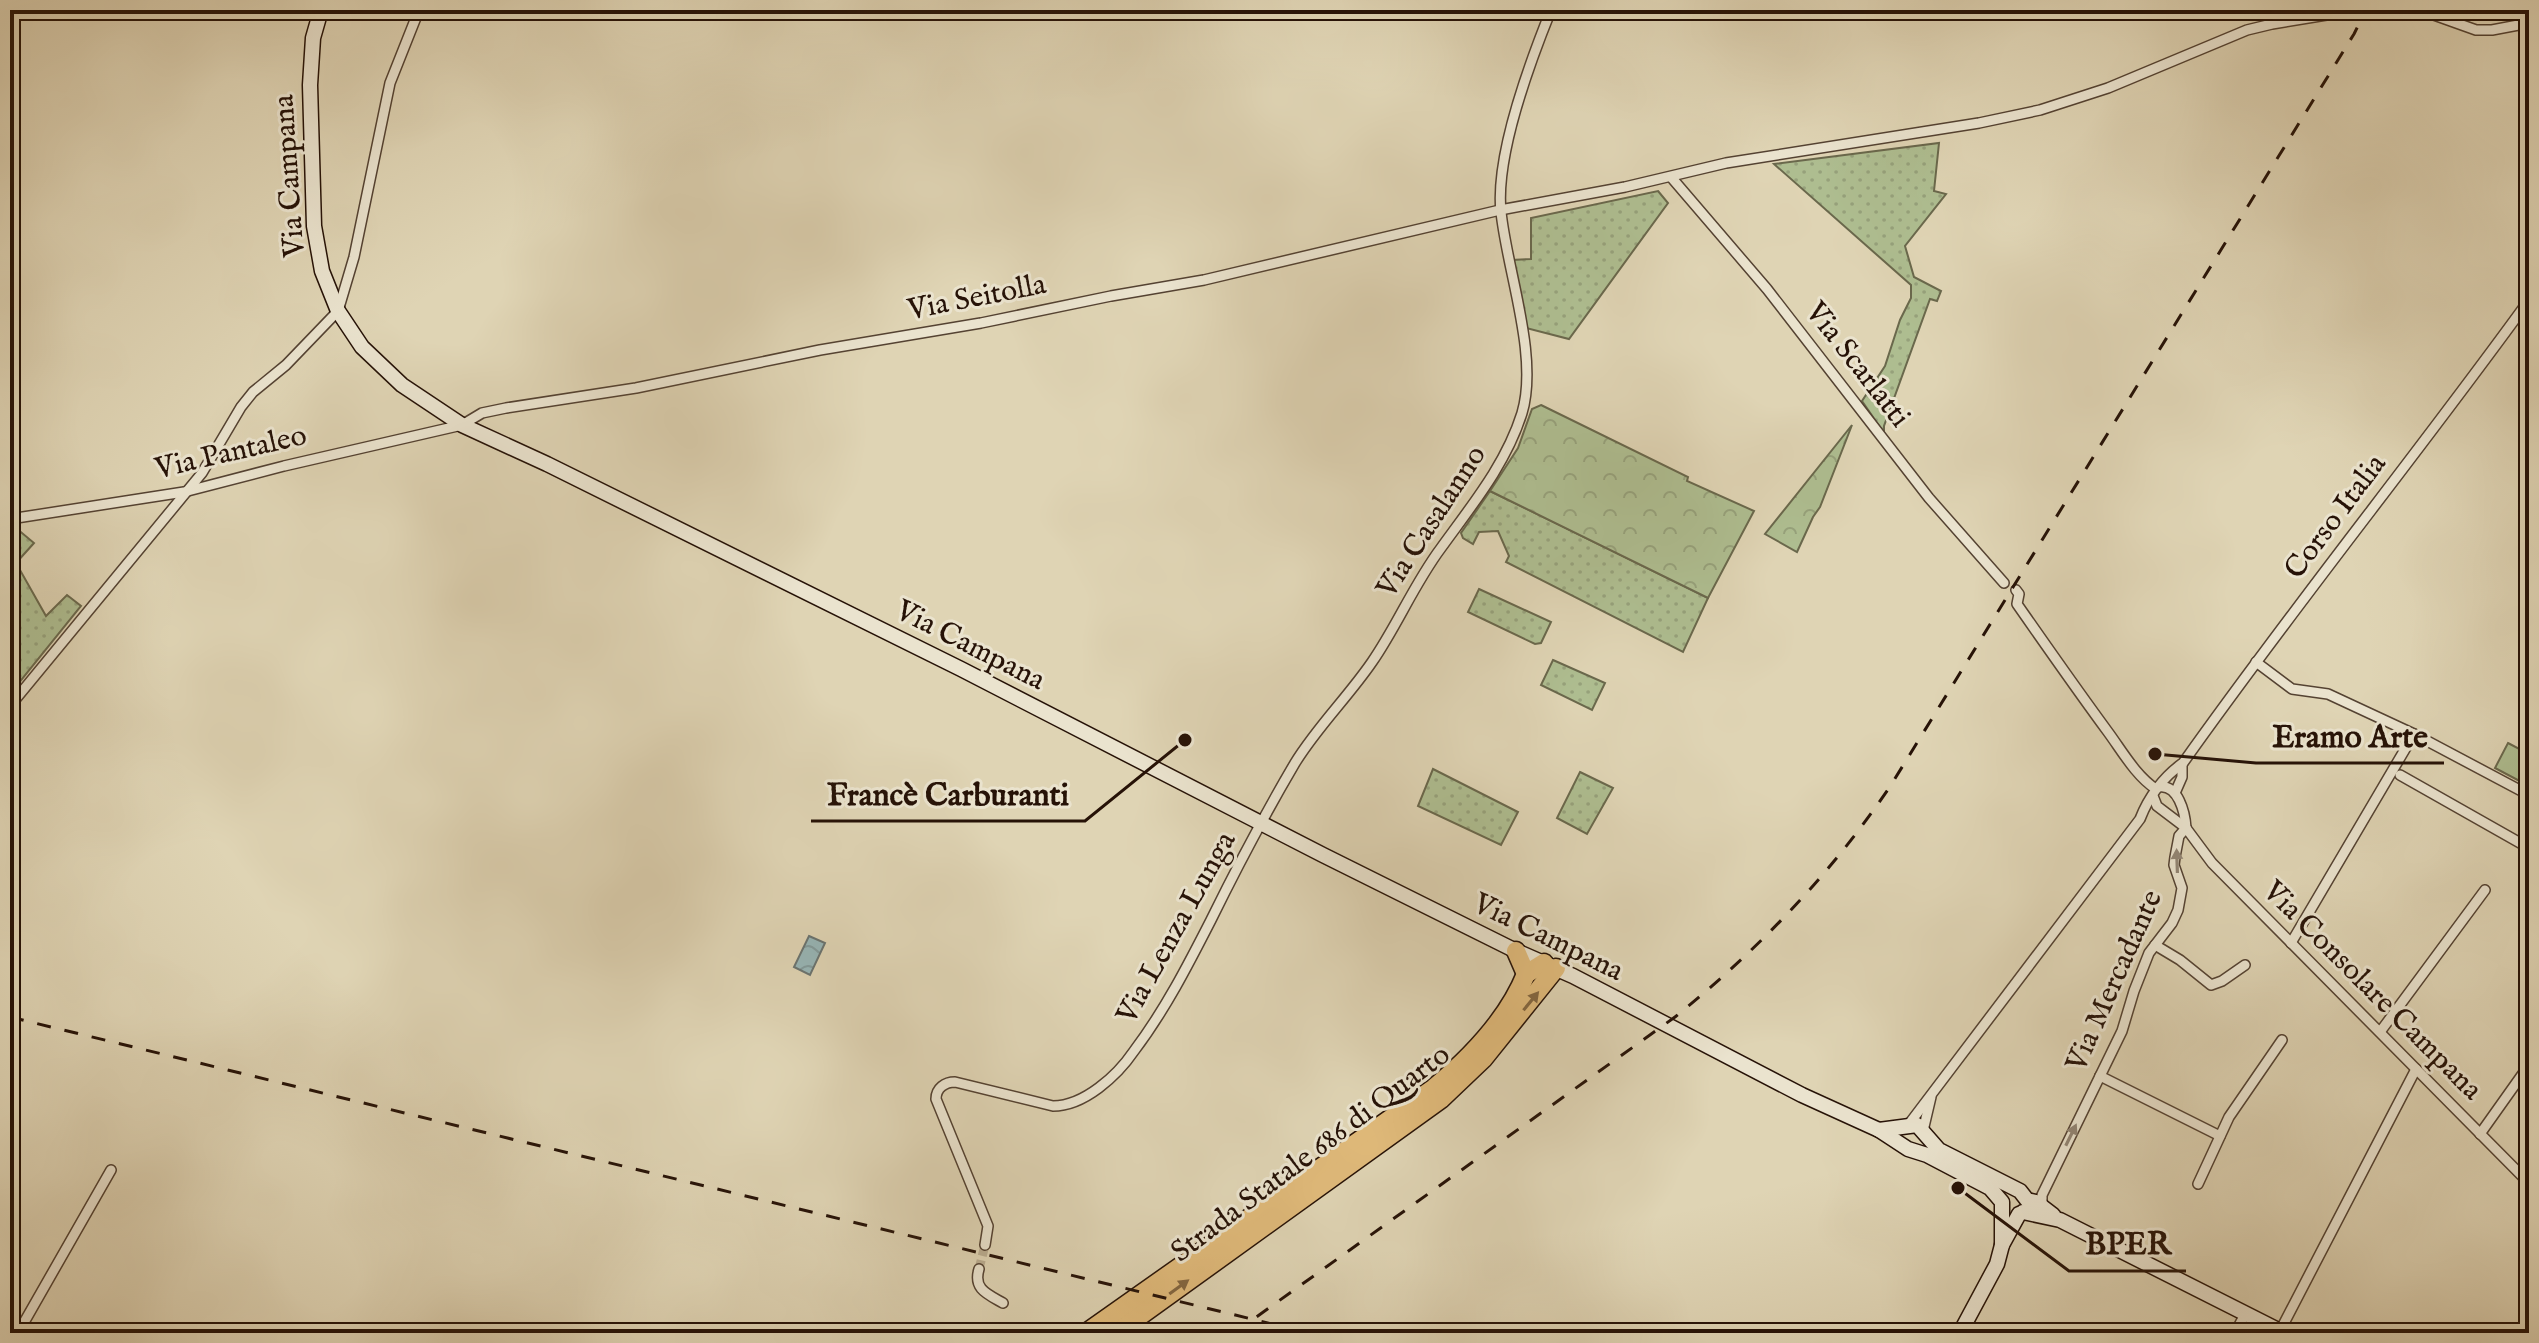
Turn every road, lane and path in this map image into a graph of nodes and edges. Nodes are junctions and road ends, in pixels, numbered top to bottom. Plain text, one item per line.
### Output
1 (321, 10) edge
2 (419, 10) edge
3 (1551, 10) edge
4 (2357, 10) edge
5 (2420, 10) edge
6 (2308, 14) edge
7 (2529, 23) edge
8 (1671, 177) junction
9 (1500, 210) junction
10 (2529, 300) edge
11 (338, 311) junction
12 (462, 425) junction
13 (184, 492) junction
14 (10, 519) edge
15 (2004, 583) dead end
16 (2016, 590) dead end
17 (2256, 662) junction
18 (10, 706) edge
19 (2414, 734) junction
20 (2182, 764) junction
21 (2400, 775) dead end
22 (2176, 795) junction
23 (2529, 795) edge
24 (2158, 797) junction
25 (1262, 824) junction
26 (2186, 828) junction
27 (2529, 848) edge
28 (2485, 890) dead end
29 (2291, 943) junction
30 (2155, 945) junction
31 (1516, 951) junction
32 (2245, 965) dead end
33 (1550, 966) junction
34 (1526, 974) junction
35 (2380, 1032) junction
36 (2282, 1040) dead end
37 (2529, 1065) edge
38 (2416, 1069) junction
39 (2100, 1076) junction
40 (1931, 1094) junction
41 (1915, 1129) junction
42 (1879, 1130) junction
43 (2480, 1134) junction
44 (2220, 1136) junction
45 (1907, 1147) junction
46 (111, 1170) dead end
47 (2529, 1183) edge
48 (2198, 1184) dead end
49 (2042, 1200) junction
50 (2003, 1204) junction
51 (2021, 1204) junction
52 (2060, 1220) junction
53 (985, 1245) tunnel mouth
54 (2002, 1245) junction
55 (979, 1269) tunnel mouth
56 (1003, 1303) dead end
57 (2245, 1314) junction
58 (2282, 1332) edge
59 (18, 1333) edge
60 (1086, 1333) edge
61 (1116, 1333) edge
62 (1960, 1333) edge
63 (2235, 1333) edge

1 - 11 main road, Via Campana
2 - 11 street
3 - 9 street, Via Casalanno
4 - 6 street, Via Seitolla
5 - 7 street
6 - 8 street, Via Seitolla
8 - 9 street, Via Seitolla
8 - 15 street, Via Scarlatti
9 - 12 street, Via Seitolla
9 - 25 street, Via Casalanno
10 - 17 street, Corso Italia
11 - 12 main road, Via Campana
11 - 13 street
12 - 13 street, Via Pantaleo
12 - 25 main road, Via Campana
13 - 14 street, Via Pantaleo
13 - 18 street
16 - 24 street
17 - 19 street
17 - 20 street, Corso Italia
19 - 23 street
19 - 29 street
20 - 22 street, Corso Italia
20 - 24 street, Corso Italia
21 - 27 street
22 - 24 street
22 - 24 street
22 - 26 street, Via Consolare Campana
24 - 26 street, Via Consolare Campana
24 - 40 street, Corso Italia
25 - 31 main road, Via Campana
25 - 53 street, Via Lenza Lunga
26 - 29 street, Via Consolare Campana
30 -> 26 street, Via Mercadante
28 - 35 street
29 - 35 street, Via Consolare Campana
30 - 32 street
30 - 39 street, Via Mercadante
31 - 33 main road, Via Campana
31 - 34 highway
33 - 34 highway
33 - 42 main road, Via Campana
61 -> 33 highway, Strada Statale 686 di Quarto
34 - 60 highway, Strada Statale 686 di Quarto
35 - 38 street, Via Consolare Campana
36 - 44 street
37 - 43 street
38 - 43 street, Via Consolare Campana
38 - 58 street
39 - 44 street
49 -> 39 street, Via Mercadante
40 - 41 street, Corso Italia
40 - 41 street, Corso Italia
41 - 42 main road
41 - 45 main road
41 - 45 main road
41 - 51 main road, Via Campana
42 - 45 main road, Via Campana
43 - 47 street, Via Consolare Campana
44 - 48 street
45 - 50 main road, Via Campana
46 - 59 street
49 - 51 main road, Via Campana
49 - 52 main road, Via Campana
50 - 51 main road, Via Campana
50 - 51 main road
50 - 54 main road
51 - 52 main road, Via Campana
51 - 54 main road
52 - 57 main road, Via Campana
54 - 62 main road
55 - 56 street
57 - 58 main road, Via Campana
57 - 63 street

